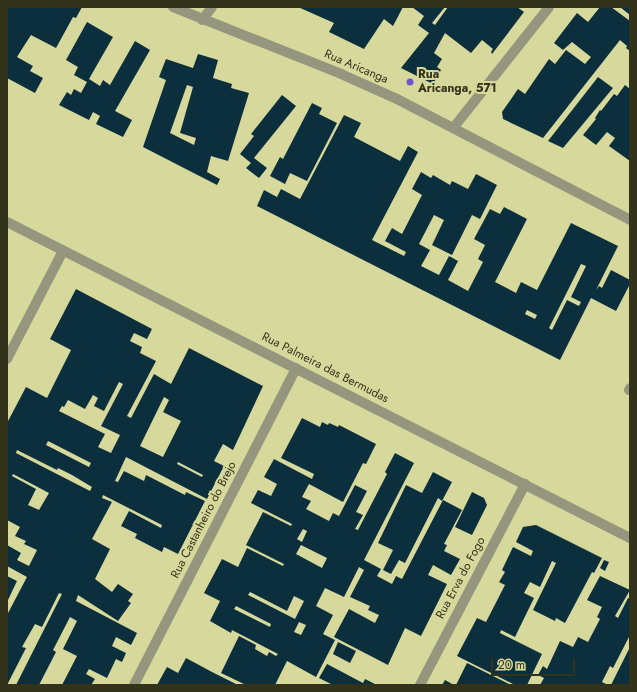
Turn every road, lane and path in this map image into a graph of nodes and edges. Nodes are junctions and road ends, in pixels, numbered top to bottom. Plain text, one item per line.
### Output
1 (173, 7) edge
2 (212, 7) edge
3 (549, 7) edge
4 (202, 20) junction
5 (454, 127) junction
6 (630, 220) edge
7 (7, 222) edge
8 (63, 251) junction
9 (7, 360) edge
10 (296, 368) junction
11 (525, 484) junction
12 (630, 538) edge
13 (134, 685) edge
14 (420, 685) edge

1 - 4 street, Rua Aricanga
2 - 4 street
3 - 5 street
4 - 5 street, Rua Aricanga
5 - 6 street, Rua Aricanga
7 - 8 street, Rua Palmeira das Bermudas
8 - 9 street
8 - 10 street, Rua Palmeira das Bermudas
10 - 11 street, Rua Palmeira das Bermudas
10 - 13 street, Rua Castanheiro do Brejo
11 - 12 street, Rua Palmeira das Bermudas
11 - 14 street, Rua Erva do Fogo

